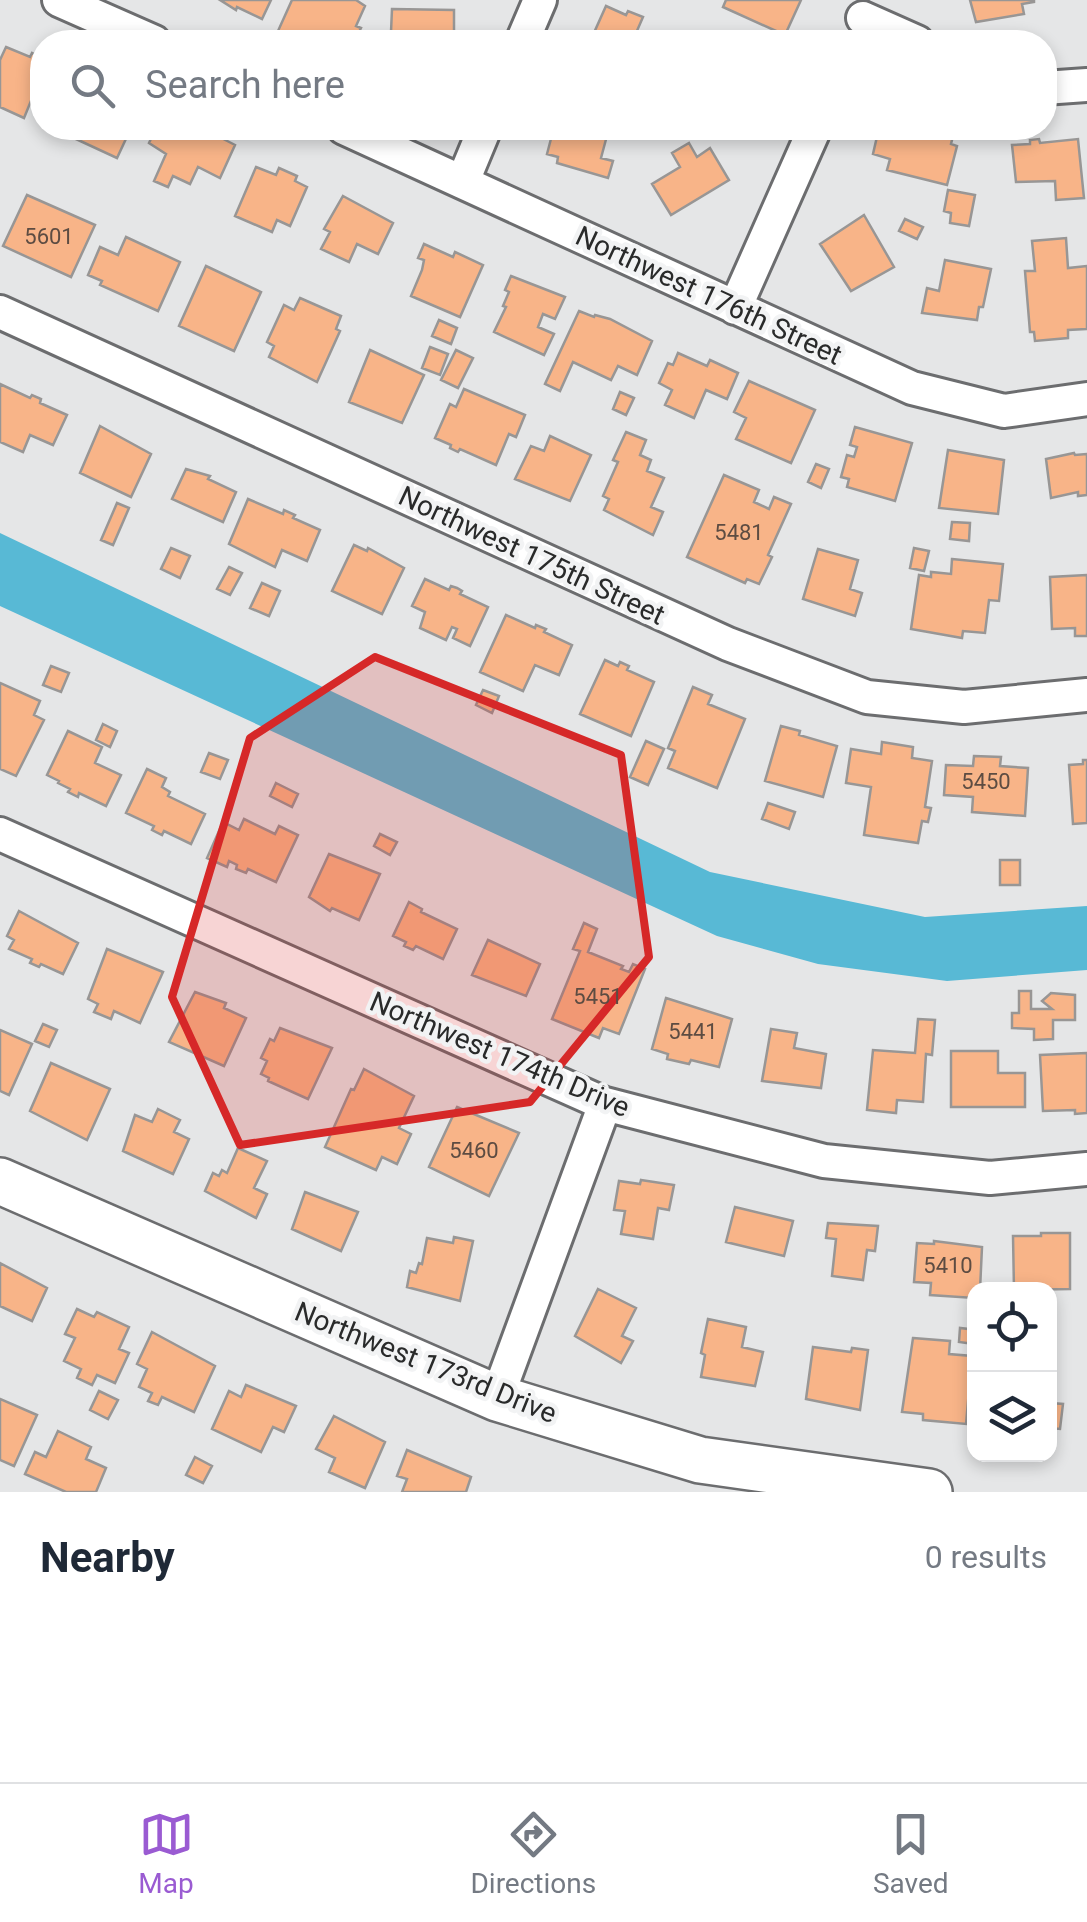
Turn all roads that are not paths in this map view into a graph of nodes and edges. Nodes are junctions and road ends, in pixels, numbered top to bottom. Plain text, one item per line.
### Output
1 (59, 0) edge
2 (540, 0) edge
3 (863, 20) edge
4 (127, 30) edge
5 (527, 30) edge
6 (887, 30) edge
7 (1087, 85) edge
8 (1057, 87) edge
9 (371, 140) edge
10 (480, 140) edge
11 (810, 140) edge
12 (462, 181) junction
13 (735, 308) junction
14 (0, 312) edge
15 (1087, 399) edge
16 (1087, 695) edge
17 (0, 834) edge
18 (605, 1104) junction
19 (1087, 1170) edge
20 (0, 1181) edge
21 (498, 1398) junction
22 (929, 1492) edge

1 - 4 street
2 - 5 street
3 - 6 street
7 - 8 street
9 - 12 street, Northwest 176th Street
10 - 12 street
11 - 13 street
12 - 13 street, Northwest 176th Street
13 - 15 street, Northwest 176th Street
14 - 16 street, Northwest 175th Street
17 - 18 street, Northwest 174th Drive
18 - 19 street, Northwest 174th Drive
18 - 21 street
20 - 21 street, Northwest 173rd Drive
21 - 22 street, Northwest 173rd Drive

